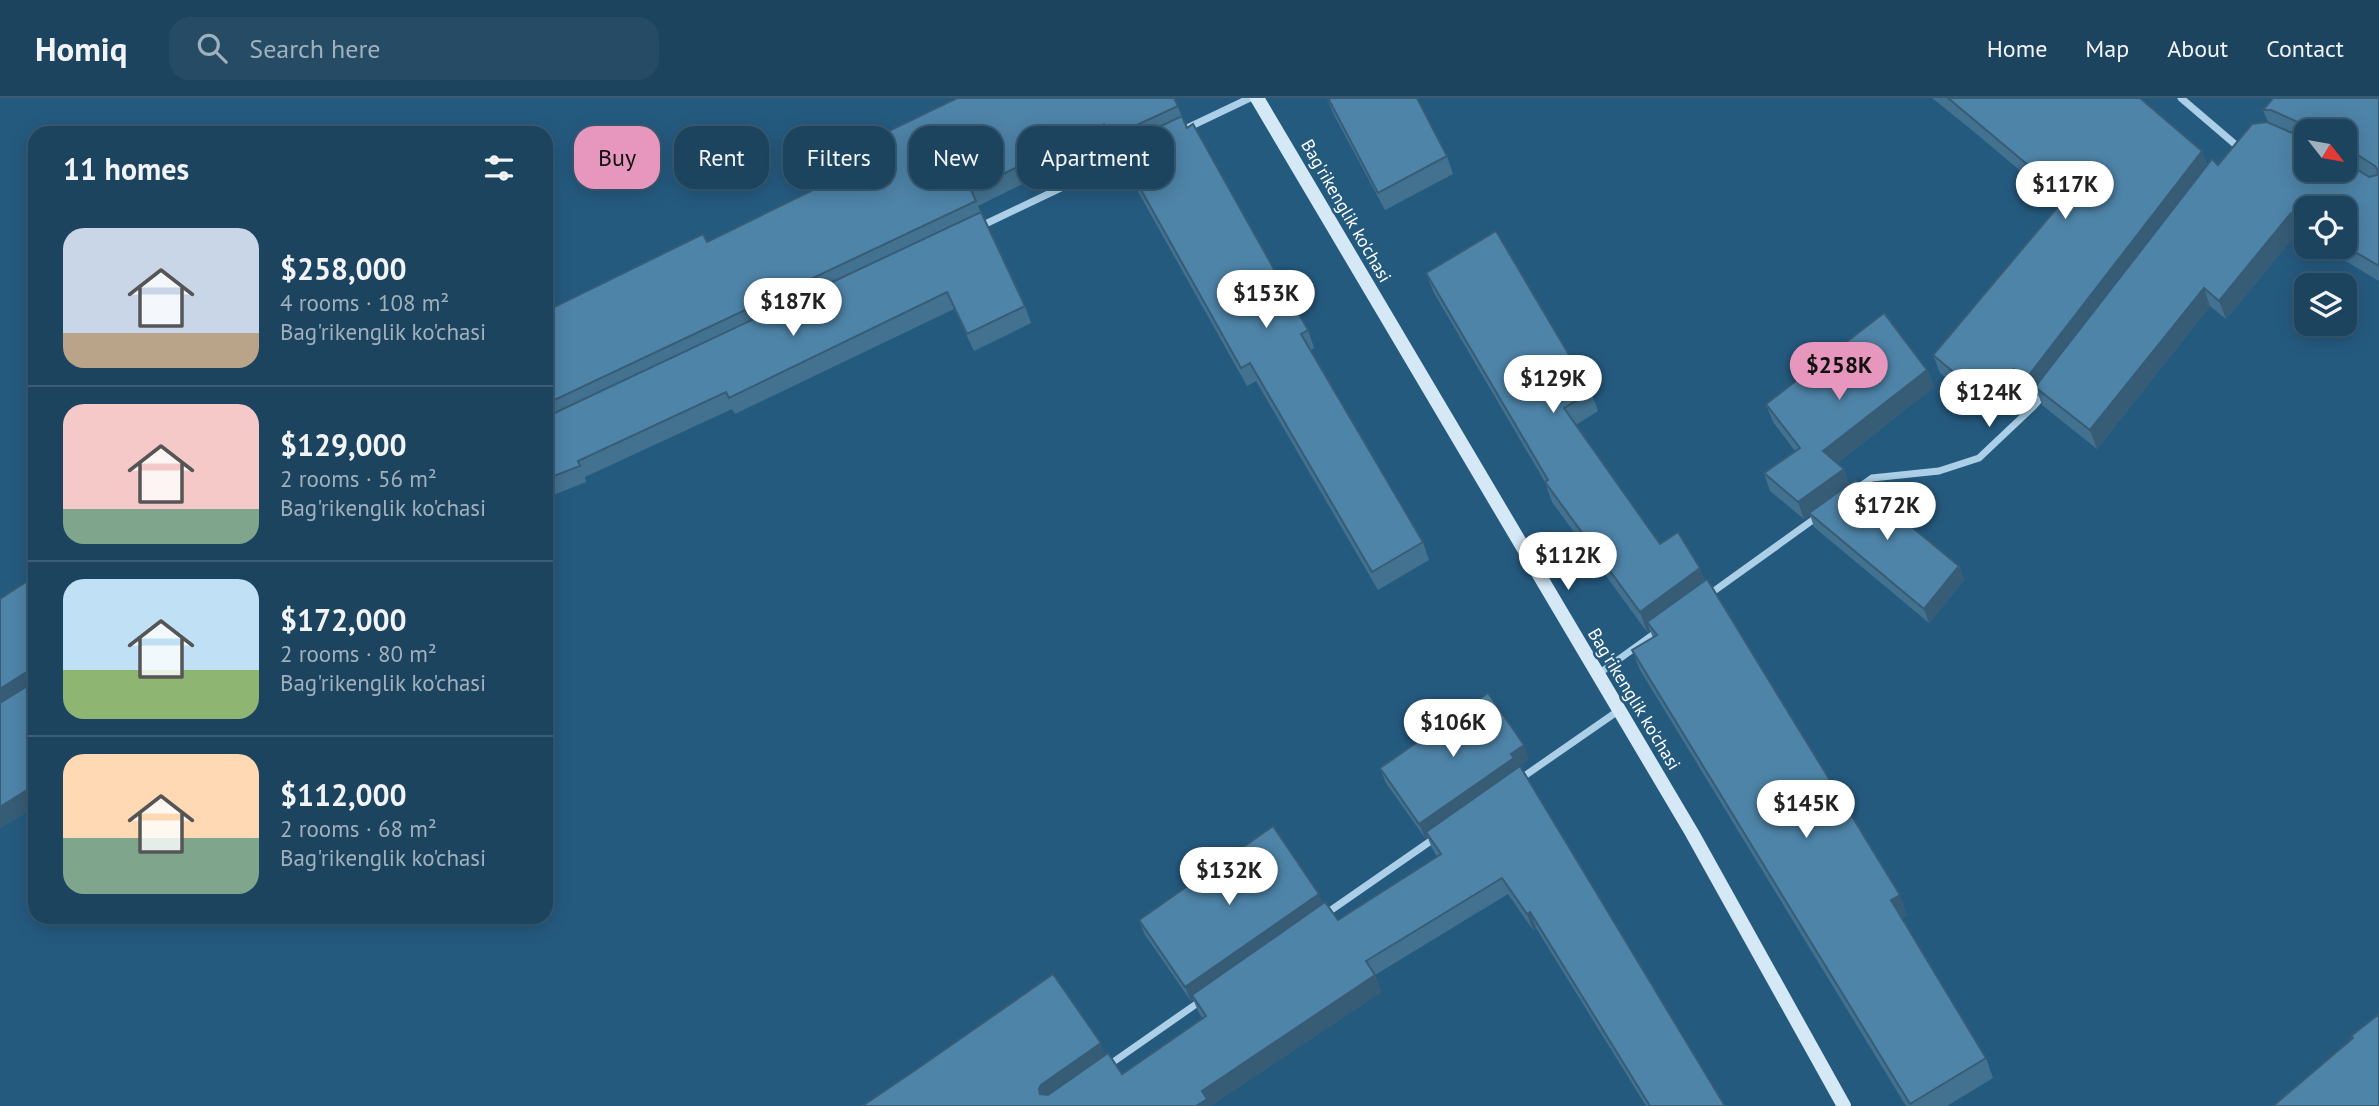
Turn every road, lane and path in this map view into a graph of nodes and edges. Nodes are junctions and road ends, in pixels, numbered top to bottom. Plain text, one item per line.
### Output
1 (1250, 98) edge
2 (1257, 98) edge
3 (2181, 98) edge
4 (1175, 134) edge
5 (2228, 156) edge
6 (1059, 189) edge
7 (975, 229) edge
8 (2050, 385) edge
9 (1850, 494) edge
10 (1828, 510) edge
11 (1696, 604) edge
12 (1663, 628) edge
13 (1597, 675) junction
14 (1618, 711) junction
15 (1518, 780) edge
16 (1439, 835) edge
17 (1316, 920) edge
18 (1206, 997) edge
19 (1095, 1075) edge
20 (1844, 1106) edge

1 - 4 street
2 - 13 main road, Bag'rikenglik ko'chasi
3 - 5 street
6 - 7 street
8 - 9 street
10 - 11 street
12 - 13 street
13 - 14 main road, Bag'rikenglik ko'chasi
14 - 15 street
14 - 20 main road, Bag'rikenglik ko'chasi
16 - 17 street
18 - 19 street

